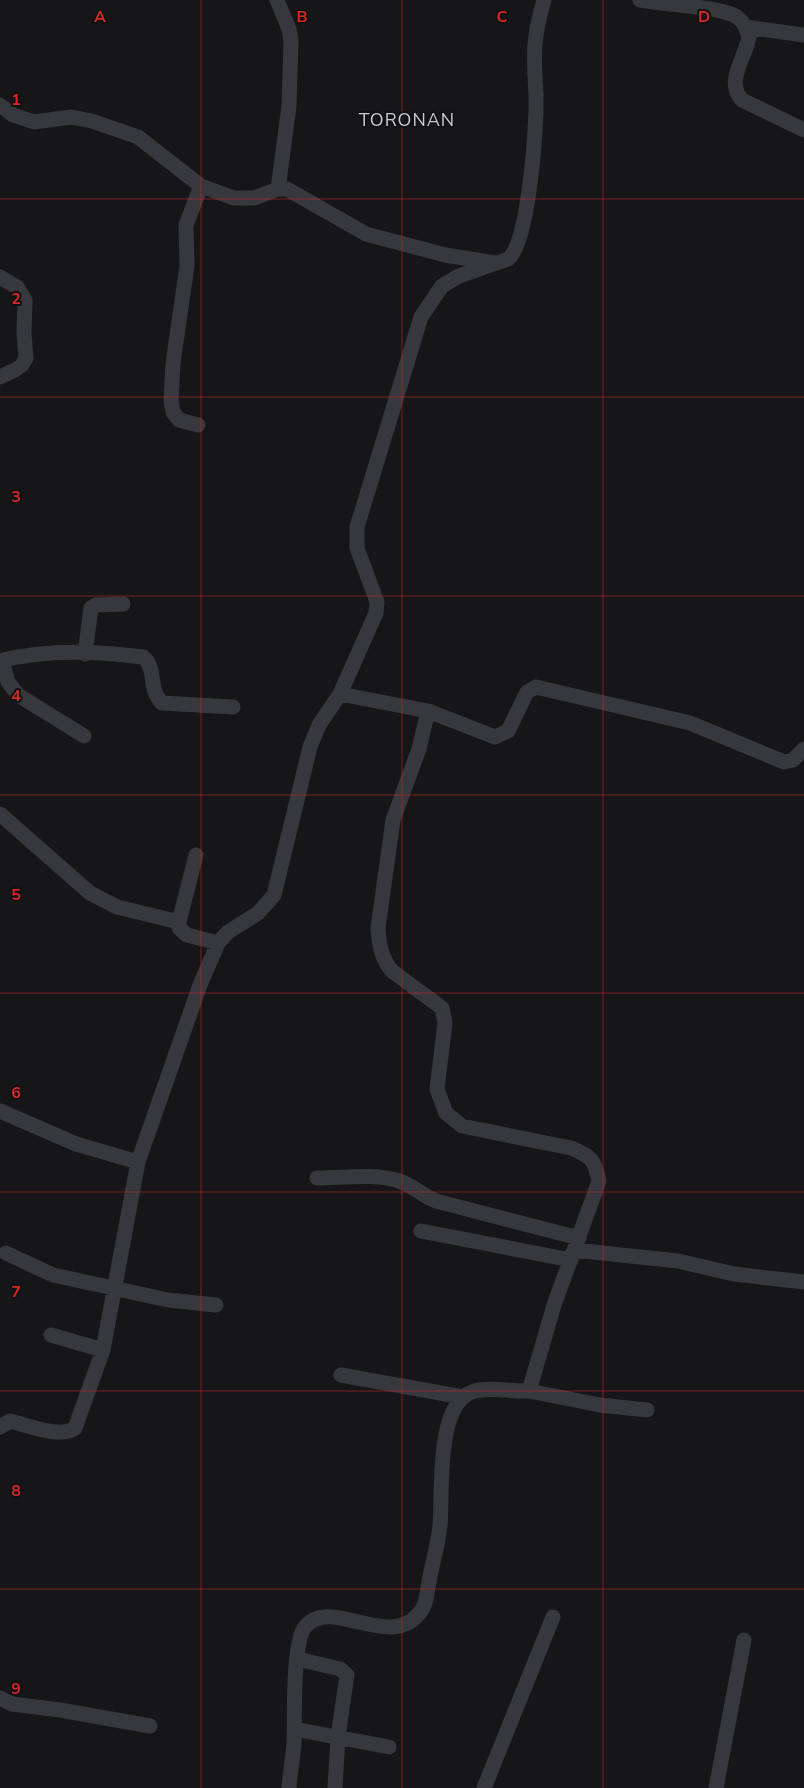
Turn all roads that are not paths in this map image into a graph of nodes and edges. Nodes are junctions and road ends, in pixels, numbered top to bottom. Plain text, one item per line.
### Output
1 (277, 0) edge
2 (544, 0) edge
3 (640, 0) edge
4 (746, 27) junction
5 (804, 35) edge
6 (0, 105) edge
7 (804, 130) edge
8 (202, 186) junction
9 (278, 189) junction
10 (499, 263) junction
11 (0, 277) edge
12 (0, 377) edge
13 (198, 425) dead end
14 (123, 604) dead end
15 (85, 654) junction
16 (1, 661) edge
17 (340, 694) junction
18 (233, 708) dead end
19 (428, 711) junction
20 (84, 736) dead end
21 (804, 749) edge
22 (0, 814) edge
23 (196, 855) dead end
24 (179, 922) junction
25 (218, 943) junction
26 (0, 1111) edge
27 (138, 1162) junction
28 (317, 1178) dead end
29 (421, 1231) dead end
30 (574, 1249) junction
31 (6, 1253) dead end
32 (804, 1282) edge
33 (114, 1287) junction
34 (216, 1305) dead end
35 (51, 1335) dead end
36 (104, 1350) junction
37 (341, 1375) dead end
38 (529, 1391) junction
39 (463, 1397) junction
40 (648, 1410) dead end
41 (0, 1427) edge
42 (553, 1616) dead end
43 (744, 1640) dead end
44 (298, 1659) junction
45 (1, 1702) edge
46 (150, 1726) dead end
47 (294, 1729) junction
48 (338, 1737) junction
49 (389, 1747) dead end
50 (289, 1788) edge
51 (335, 1788) edge
52 (484, 1788) edge
53 (716, 1788) edge

1 - 9 street
2 - 10 street
3 - 4 street
4 - 5 street
4 - 7 street
6 - 8 street
8 - 9 street
8 - 13 street
9 - 10 street
10 - 17 street
11 - 12 street
14 - 15 street
15 - 16 street
15 - 18 street
16 - 20 street
17 - 19 street
17 - 25 street
19 - 21 street
19 - 30 street
22 - 24 street
23 - 24 street
24 - 25 street
25 - 27 street
26 - 27 street
27 - 33 street
28 - 30 street
29 - 30 street
30 - 32 street
30 - 38 street
31 - 33 street
33 - 34 street
33 - 36 street
35 - 36 street
36 - 41 street
37 - 39 street
38 - 39 street
38 - 40 street
39 - 44 street
42 - 52 street
43 - 53 street
44 - 47 street
44 - 48 street
45 - 46 street
47 - 48 street
47 - 50 street
48 - 49 street
48 - 51 street

